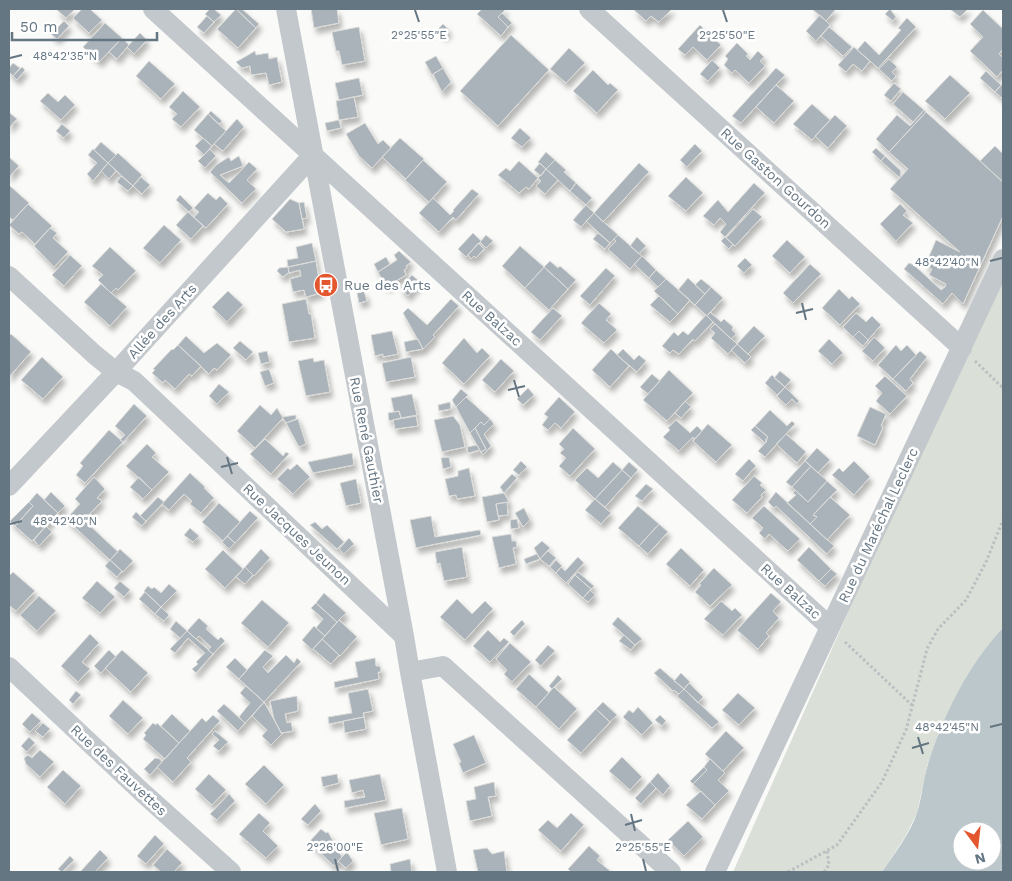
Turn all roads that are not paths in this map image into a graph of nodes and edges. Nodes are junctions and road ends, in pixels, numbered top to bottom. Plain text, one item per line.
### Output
1 (154, 9) edge
2 (286, 9) edge
3 (589, 9) edge
4 (313, 155) junction
5 (1003, 259) edge
6 (9, 276) edge
7 (962, 348) junction
8 (116, 372) junction
9 (9, 486) edge
10 (830, 627) junction
11 (404, 636) junction
12 (9, 667) edge
13 (410, 672) junction
14 (231, 872) edge
15 (447, 872) edge
16 (671, 872) edge
17 (714, 872) edge

1 - 4 street, Rue Balzac
2 - 4 street, Rue René Gauthier
3 - 7 street, Rue Gaston Gourdon
4 - 8 street, Allée des Arts
4 - 10 street, Rue Balzac
4 - 11 street, Rue René Gauthier
5 - 7 street, Rue du Maréchal Leclerc
6 - 8 street, Rue Jacques Jeunon
7 - 10 street, Rue du Maréchal Leclerc
8 - 9 street, Allée des Arts
8 - 11 street, Rue Jacques Jeunon
10 - 17 street, Rue du Maréchal Leclerc
11 - 13 street, Rue René Gauthier
12 - 14 street, Rue des Fauvettes
13 - 15 street, Rue René Gauthier
13 - 16 street

